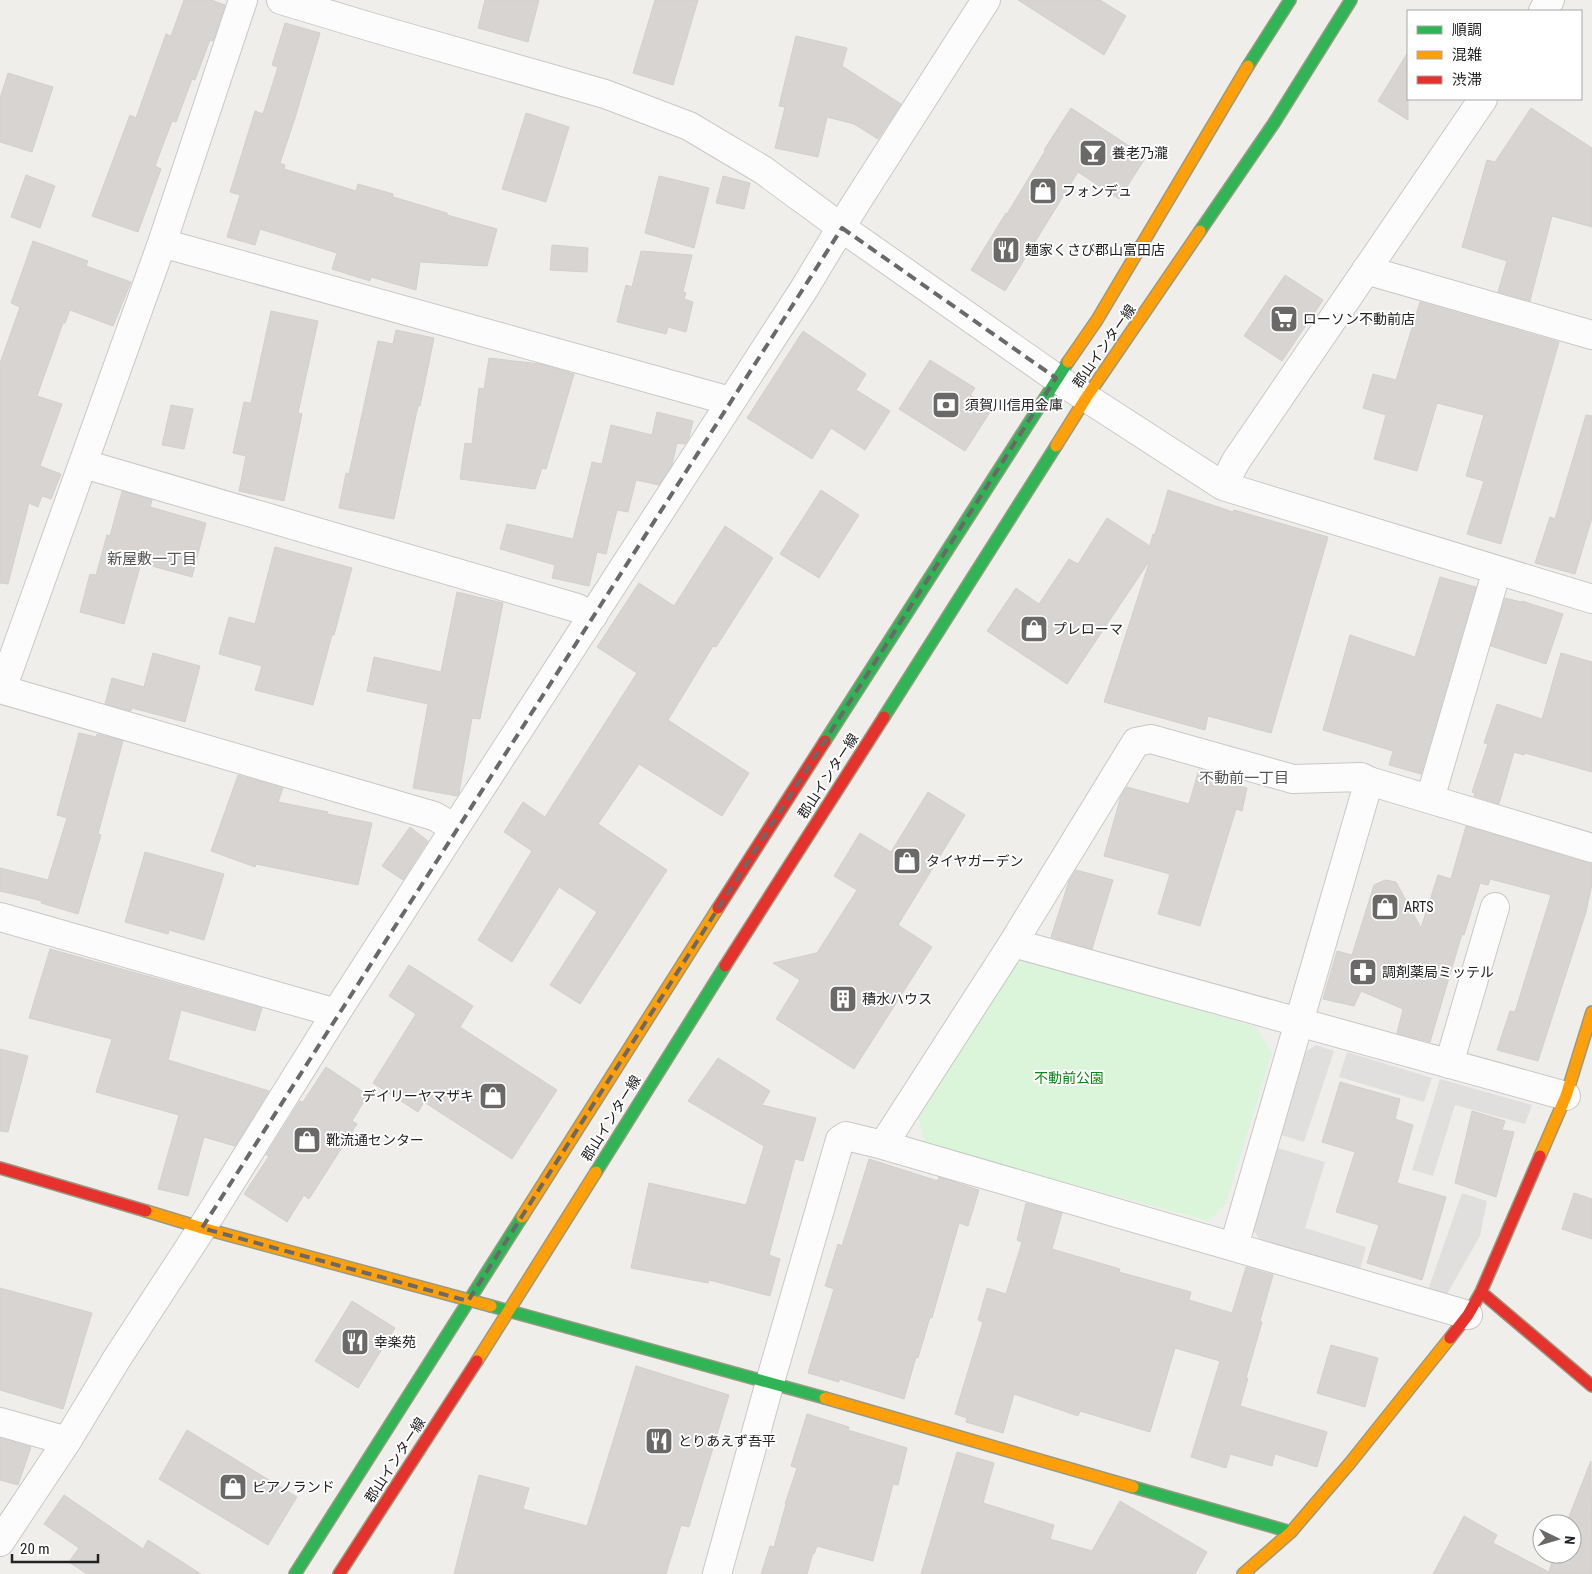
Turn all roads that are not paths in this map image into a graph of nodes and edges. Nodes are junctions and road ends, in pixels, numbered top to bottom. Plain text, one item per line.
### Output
1 (243, 0) edge
2 (281, 0) edge
3 (986, 0) edge
4 (1290, 0) edge
5 (1351, 0) edge
6 (1482, 100) edge
7 (842, 228) junction
8 (162, 243) junction
9 (1366, 270) junction
10 (1592, 335) edge
11 (1056, 378) junction
12 (1086, 398) junction
13 (730, 401) junction
14 (84, 464) junction
15 (1223, 486) junction
16 (1497, 570) junction
17 (1592, 599) edge
18 (593, 616) junction
19 (1, 689) edge
20 (1369, 781) junction
21 (1430, 799) junction
22 (455, 828) junction
23 (1592, 848) edge
24 (1495, 907) dead end
25 (0, 917) edge
26 (1013, 943) junction
27 (1592, 1012) edge
28 (336, 1013) junction
29 (1299, 1023) junction
30 (1585, 1061) edge
31 (1449, 1064) junction
32 (1566, 1096) junction
33 (883, 1145) junction
34 (0, 1168) edge
35 (202, 1228) junction
36 (1234, 1246) junction
37 (468, 1301) junction
38 (1474, 1303) junction
39 (509, 1312) junction
40 (770, 1382) junction
41 (1592, 1386) edge
42 (0, 1422) edge
43 (67, 1441) junction
44 (1291, 1532) junction
45 (0, 1542) edge
46 (295, 1574) edge
47 (339, 1574) edge
48 (717, 1574) edge
49 (1243, 1574) edge

1 - 8 street
2 - 7 street
3 - 7 street
4 - 11 street
5 - 12 street, 郡山インター線
6 - 9 street
7 - 11 street
7 - 13 street
8 - 13 street
8 - 14 street
9 - 10 street
9 - 15 street
11 - 12 street
11 - 37 street
12 - 15 street
12 - 39 street, 郡山インター線
13 - 18 street
14 - 18 street
14 - 19 street
15 - 16 street
16 - 17 street
16 - 21 street
18 - 22 street
19 - 22 street
20 - 21 street
20 - 26 street
20 - 29 street
21 - 23 street
22 - 28 street
24 - 31 street
25 - 28 street
26 - 29 street
26 - 33 street
27 - 30 street
28 - 35 street
29 - 31 street
29 - 36 street
30 - 32 street
31 - 32 street
32 - 38 street
33 - 36 street
33 - 40 street
34 - 35 street
35 - 37 street
35 - 43 street
36 - 38 street
37 - 39 street
37 - 46 street
38 - 41 street
38 - 44 street
39 - 40 street
39 - 47 street, 郡山インター線
40 - 44 street
40 - 48 street
42 - 43 street
43 - 45 street
44 - 49 street

